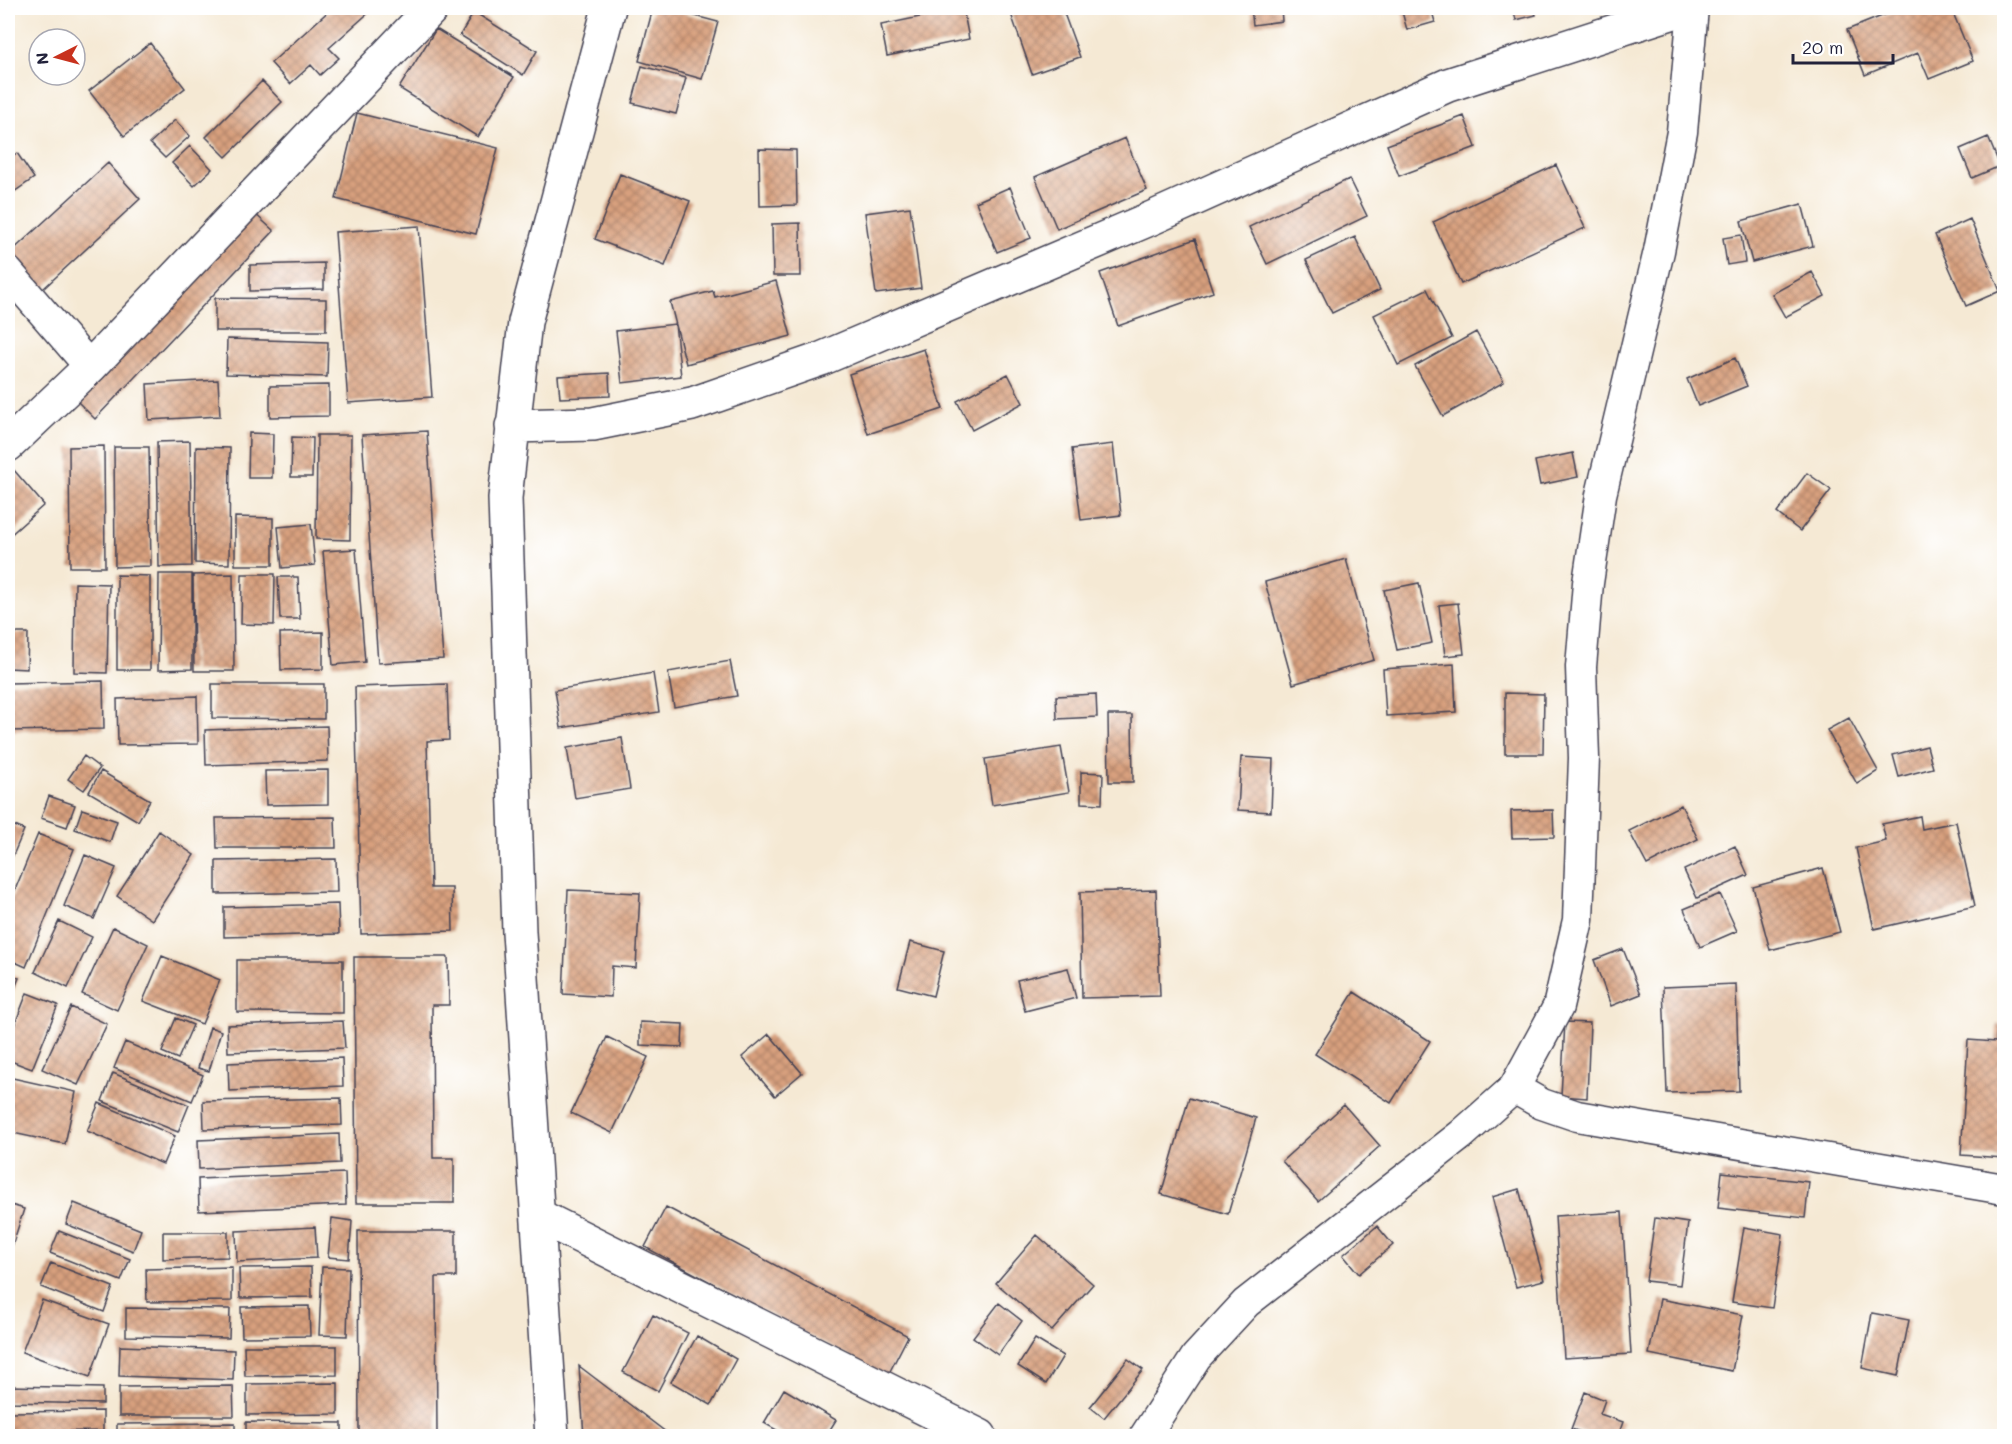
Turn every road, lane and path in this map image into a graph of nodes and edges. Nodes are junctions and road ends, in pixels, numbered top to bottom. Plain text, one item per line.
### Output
1 (432, 8) edge
2 (609, 8) edge
3 (1686, 8) edge
4 (1693, 8) edge
5 (8, 272) edge
6 (90, 367) junction
7 (512, 426) junction
8 (8, 445) edge
9 (1514, 1088) junction
10 (2004, 1189) edge
11 (539, 1216) junction
12 (552, 1437) edge
13 (980, 1437) edge
14 (1144, 1437) edge

1 - 6 main road
2 - 7 main road
3 - 7 main road
4 - 9 street
5 - 6 street
6 - 8 main road
7 - 11 main road
9 - 10 street
9 - 14 street
11 - 12 main road
11 - 13 main road

